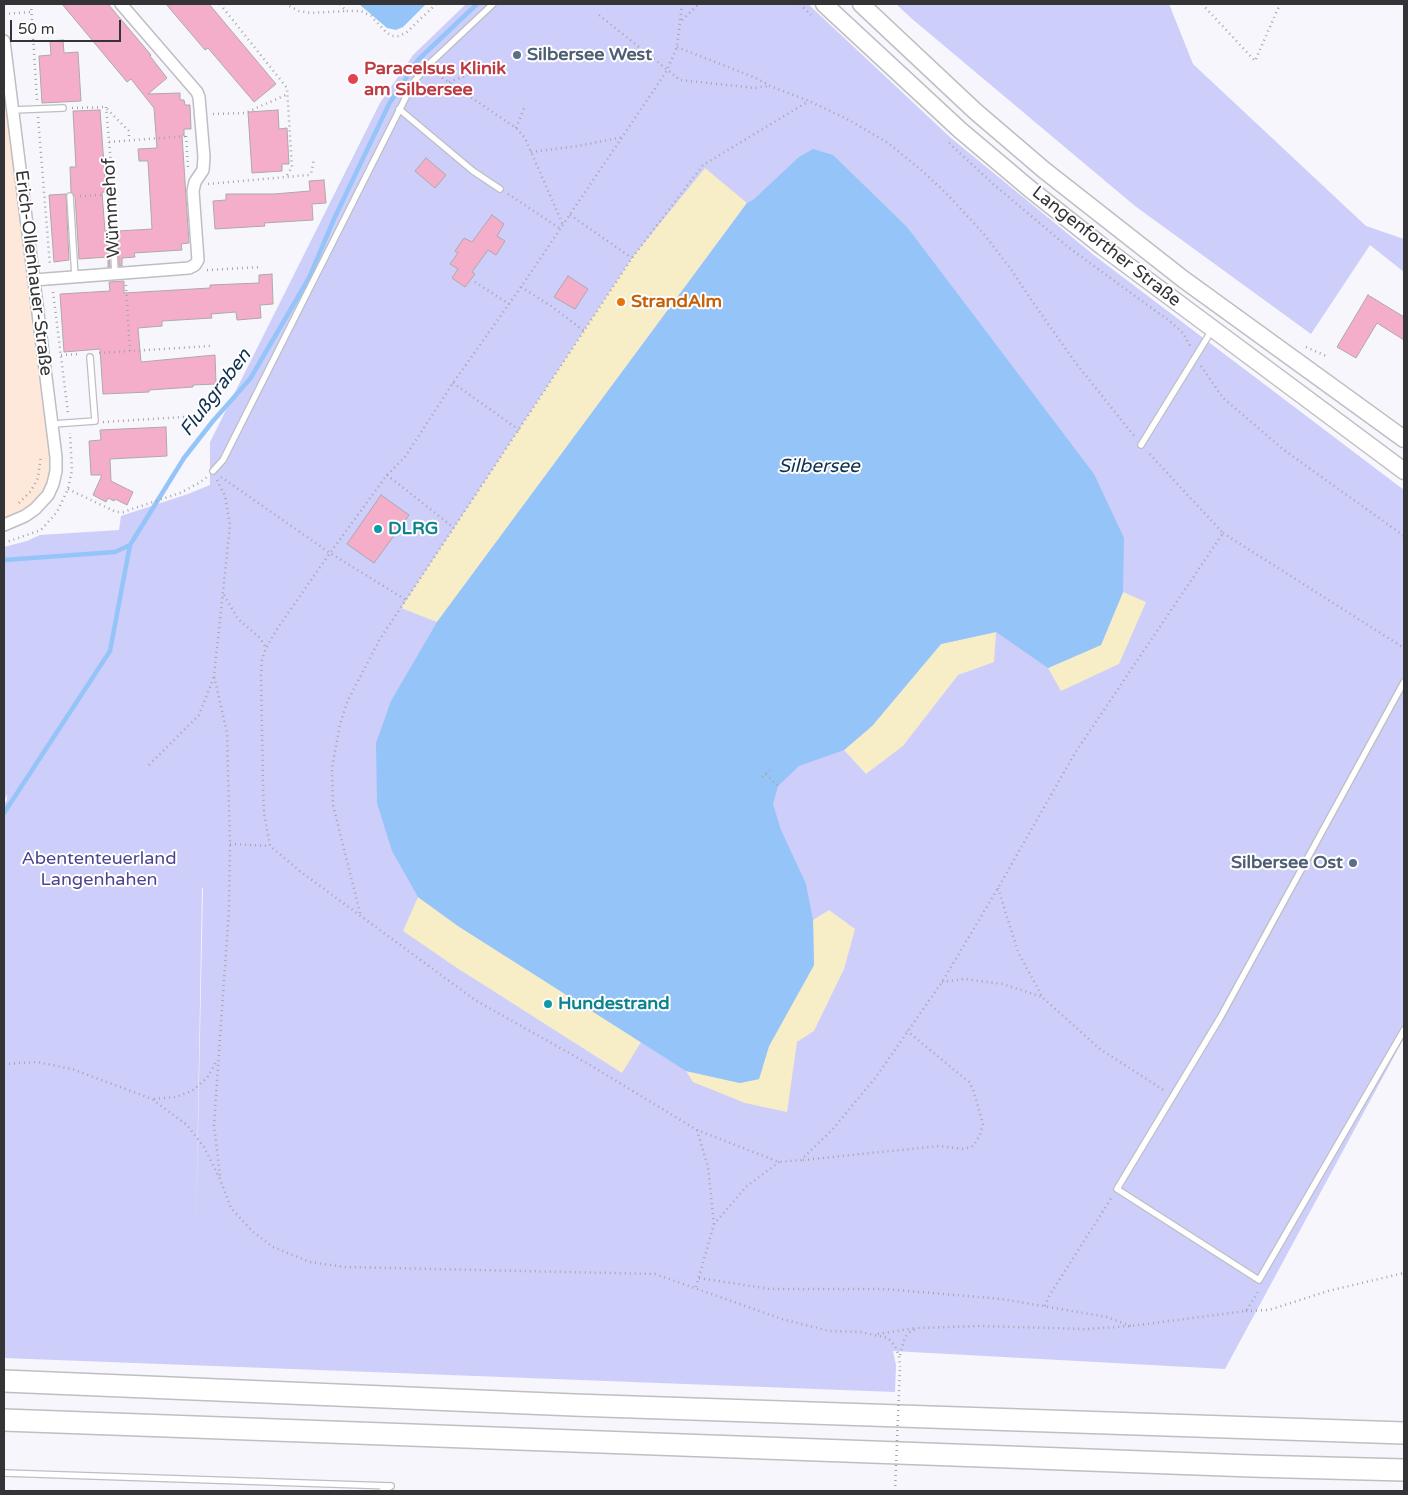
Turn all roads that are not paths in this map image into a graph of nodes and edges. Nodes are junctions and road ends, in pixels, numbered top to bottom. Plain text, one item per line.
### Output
1 (121, 4) edge
2 (493, 4) edge
3 (824, 4) edge
4 (861, 4) edge
5 (4, 41) edge
6 (63, 108) road end
7 (399, 109) junction
8 (12, 110) junction
9 (500, 189) road end
10 (111, 194) road end
11 (70, 196) road end
12 (120, 274) junction
13 (75, 278) junction
14 (34, 280) junction
15 (1212, 329) junction
16 (90, 357) dead end
17 (53, 424) junction
18 (1404, 439) edge
19 (1141, 445) road end
20 (1404, 471) edge
21 (213, 472) road end
22 (4, 525) edge
23 (1404, 682) edge
24 (1404, 1030) edge
25 (4, 1381) edge
26 (4, 1420) edge
27 (1404, 1433) edge
28 (1404, 1470) edge
29 (4, 1474) edge
30 (382, 1491) edge

1 - 12 street, Wümmehof
2 - 7 lane
3 - 15 main road, Langenforther Straße
4 - 18 main road, Langenforther Straße
5 - 8 street, Erich-Ollenhauer-Straße
6 - 8 lane
7 - 9 lane
7 - 21 lane
8 - 14 street, Erich-Ollenhauer-Straße
10 - 12 lane, Wümmehof
11 - 13 lane
12 - 13 street, Wümmehof
13 - 14 street, Wümmehof
14 - 17 street, Erich-Ollenhauer-Straße
15 - 19 lane
15 - 20 main road, Langenforther Straße
16 - 17 lane
17 - 22 street, Erich-Ollenhauer-Straße
23 - 24 lane
25 - 27 highway
26 - 28 highway
29 - 30 lane

